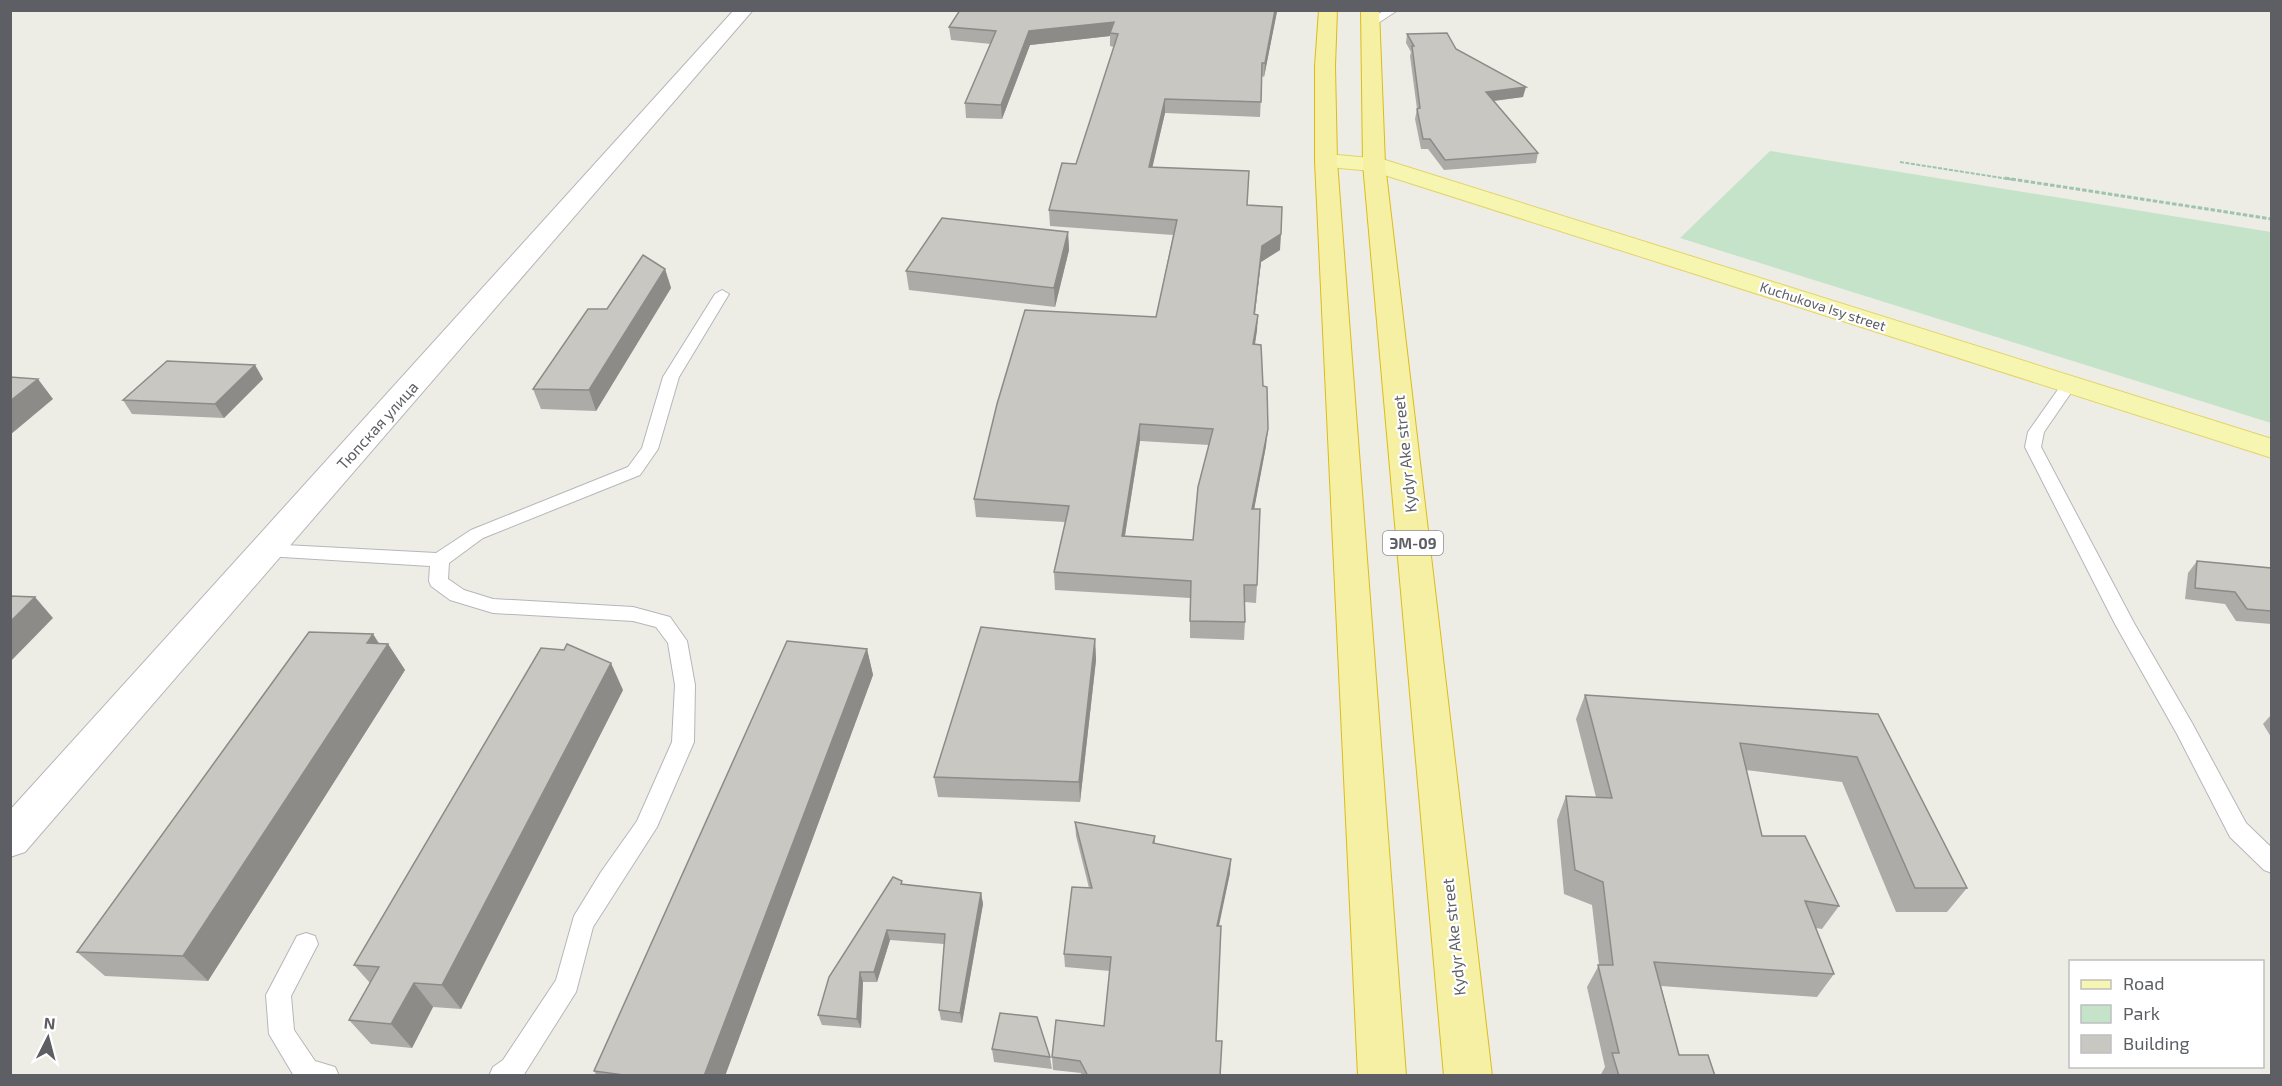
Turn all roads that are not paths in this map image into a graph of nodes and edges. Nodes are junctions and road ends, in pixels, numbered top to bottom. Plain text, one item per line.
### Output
1 (744, 10) edge
2 (1328, 10) edge
3 (1378, 15) edge
4 (1326, 161) junction
5 (1374, 164) junction
6 (722, 294) dead end
7 (2069, 384) junction
8 (2271, 449) edge
9 (266, 550) junction
10 (440, 560) junction
11 (10, 839) edge
12 (2271, 863) edge
13 (306, 944) dead end
14 (326, 1076) edge
15 (502, 1076) edge
16 (1382, 1076) edge
17 (1468, 1076) edge

1 - 9 street, Тюпская улица
2 - 4 highway
3 - 5 highway, Kydyr Ake street / ЭМ-09
4 - 5 main road, Kuchukova Isy street
4 - 16 highway
5 - 7 main road, Kuchukova Isy street
5 - 17 highway, Kydyr Ake street / ЭМ-09
6 - 10 lane
7 - 8 main road, Kuchukova Isy street
7 - 12 lane
9 - 10 lane
9 - 11 street, Тюпская улица
10 - 15 lane
13 - 14 lane

